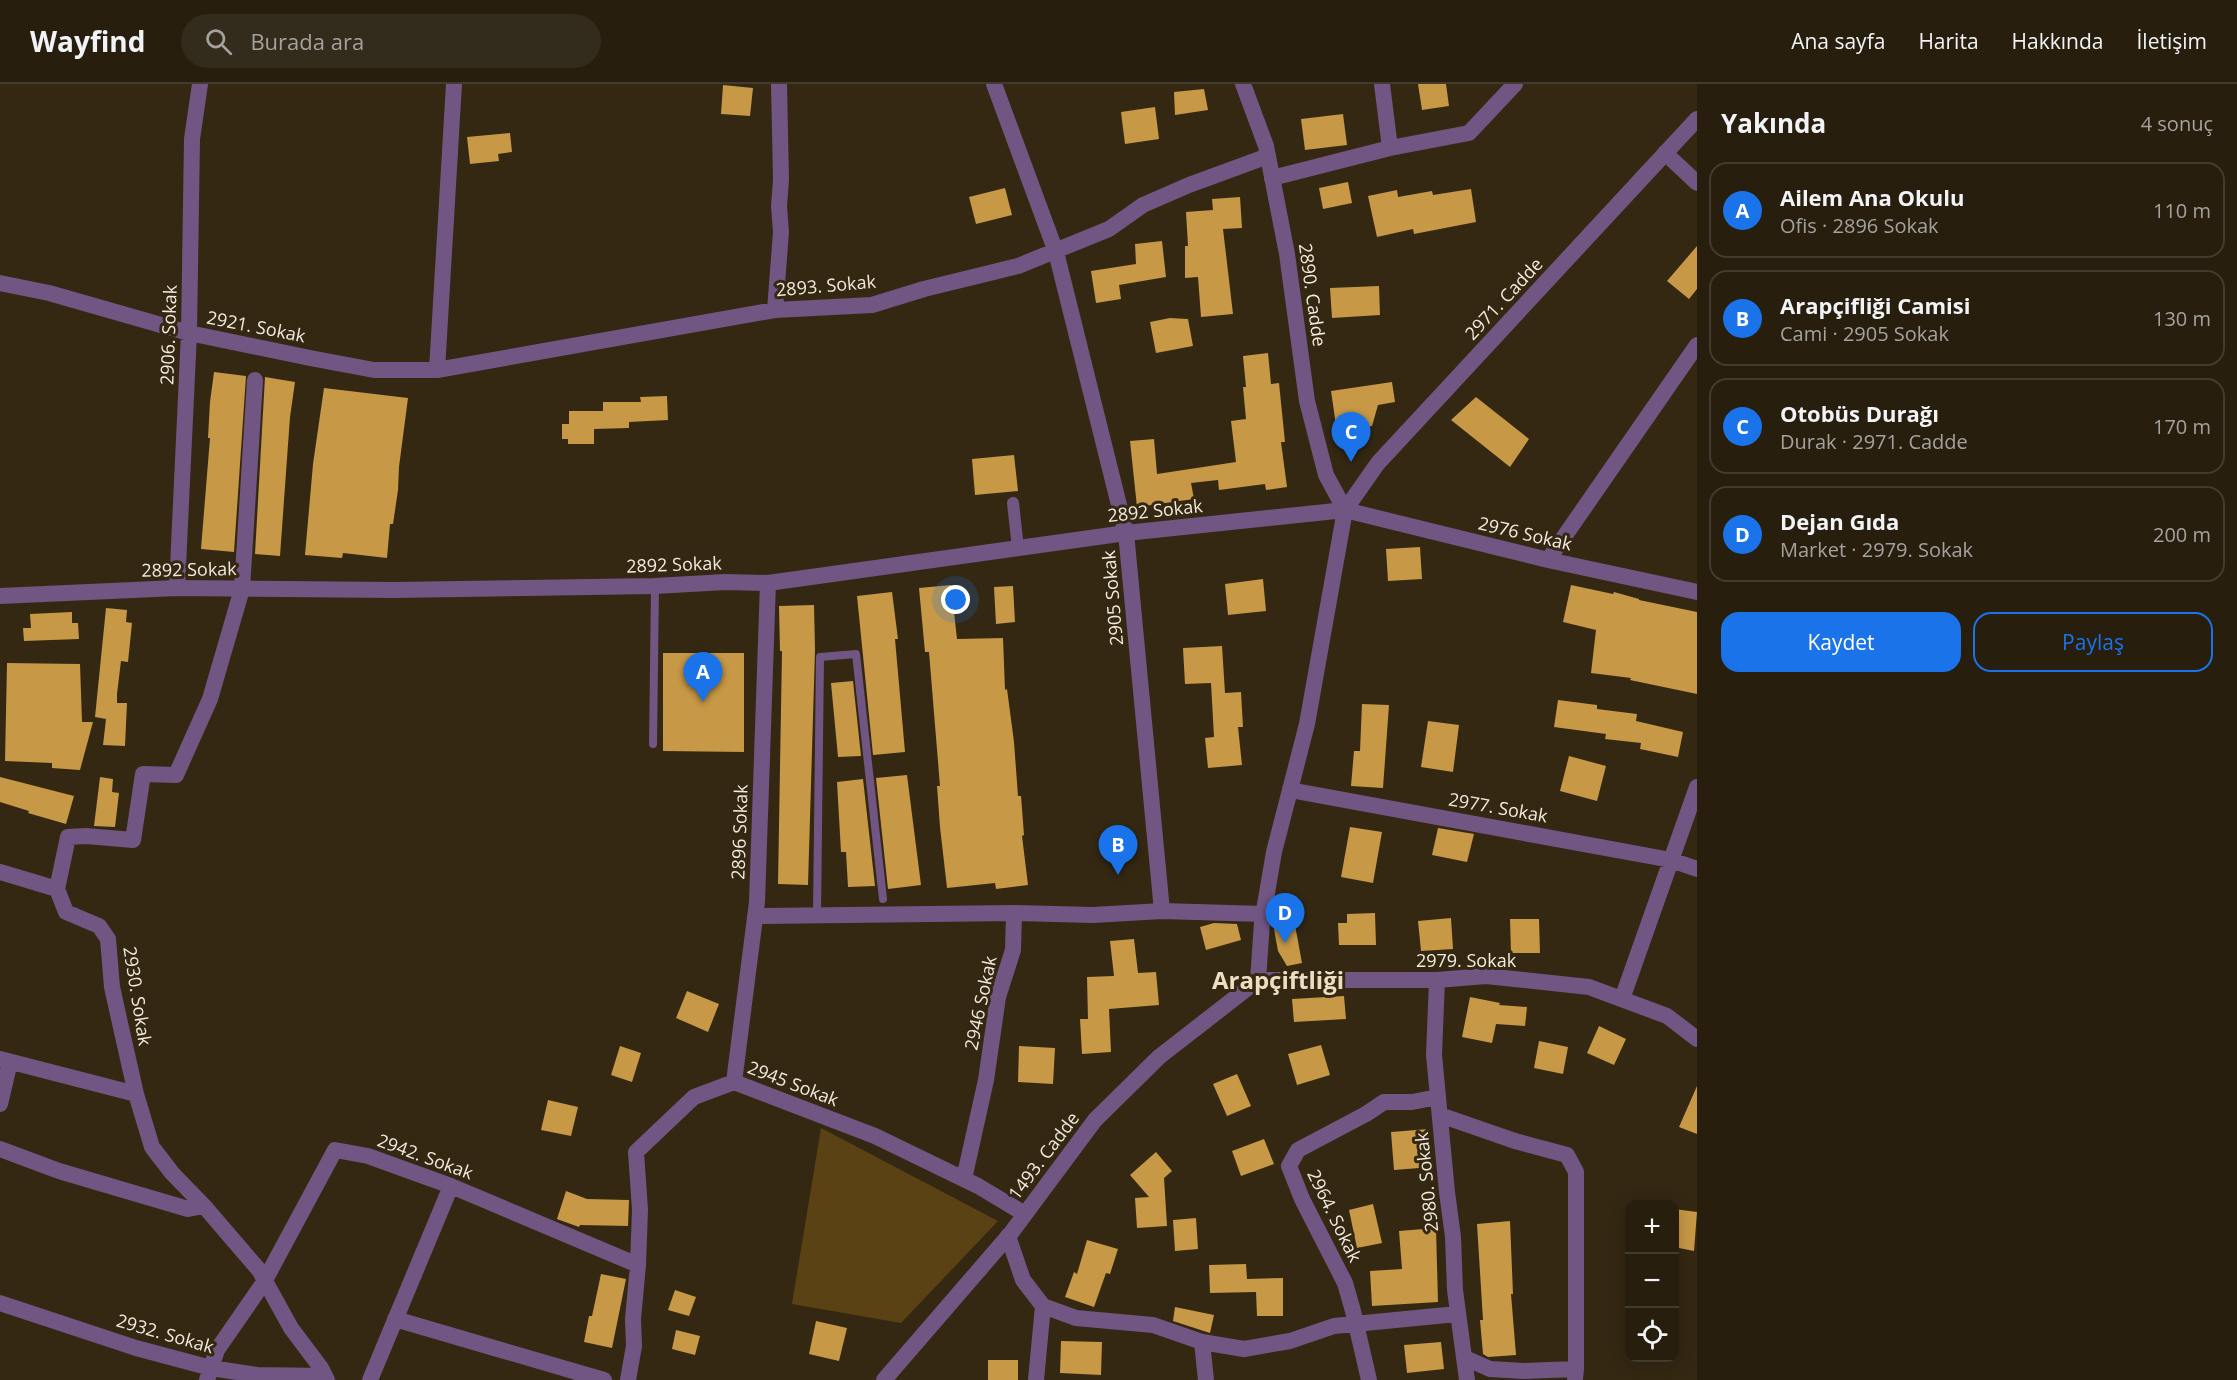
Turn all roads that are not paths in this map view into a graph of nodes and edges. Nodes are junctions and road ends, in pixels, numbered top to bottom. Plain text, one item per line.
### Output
1 (200, 84) edge
2 (454, 84) edge
3 (778, 84) edge
4 (994, 84) edge
5 (1243, 84) edge
6 (1382, 84) edge
7 (1515, 84) edge
8 (1697, 119) edge
9 (1390, 148) junction
10 (1665, 153) junction
11 (1268, 156) junction
12 (1272, 178) junction
13 (1697, 183) edge
14 (1056, 252) junction
15 (0, 284) edge
16 (775, 310) junction
17 (189, 333) junction
18 (1697, 345) edge
19 (437, 370) junction
20 (255, 380) dead end
21 (1012, 503) dead end
22 (1345, 510) junction
23 (1126, 533) junction
24 (1018, 548) junction
25 (1548, 560) junction
26 (768, 583) junction
27 (655, 586) junction
28 (177, 588) junction
29 (242, 589) junction
30 (1697, 592) edge
31 (0, 597) edge
32 (653, 744) dead end
33 (1697, 787) edge
34 (1290, 790) junction
35 (1671, 860) junction
36 (1697, 869) edge
37 (0, 872) edge
38 (57, 889) junction
39 (883, 899) dead end
40 (1162, 911) junction
41 (1014, 912) junction
42 (1263, 914) junction
43 (817, 915) junction
44 (755, 916) junction
45 (1258, 980) junction
46 (1437, 980) junction
47 (1622, 999) junction
48 (1697, 1039) edge
49 (5, 1061) edge
50 (734, 1082) junction
51 (136, 1094) junction
52 (1438, 1097) junction
53 (0, 1104) edge
54 (1440, 1115) junction
55 (0, 1149) edge
56 (964, 1179) junction
57 (451, 1186) junction
58 (204, 1206) junction
59 (1025, 1214) junction
60 (1008, 1236) junction
61 (638, 1265) junction
62 (264, 1282) junction
63 (0, 1303) edge
64 (1043, 1306) junction
65 (1457, 1314) junction
66 (395, 1319) junction
67 (1356, 1323) junction
68 (1202, 1342) junction
69 (1465, 1358) junction
70 (209, 1374) edge
71 (1575, 1374) edge
72 (326, 1378) edge
73 (369, 1380) edge
74 (604, 1380) edge
75 (628, 1380) edge
76 (884, 1380) edge
77 (1036, 1380) edge
78 (1206, 1380) edge
79 (1369, 1380) edge
80 (1467, 1380) edge

1 - 17 street, 2906. Sokak
2 - 19 street
3 - 16 street
4 - 14 street, 2905 Sokak
5 - 11 street, 2890. Cadde
6 - 9 street
7 - 9 street
8 - 10 street, 2971. Cadde
9 - 12 street
10 - 13 street
10 - 22 street, 2971. Cadde
11 - 12 street, 2890. Cadde
11 - 14 street, 2893. Sokak
12 - 22 street, 2890. Cadde
14 - 16 street, 2893. Sokak
14 - 23 street, 2905 Sokak
15 - 17 street, 2921. Sokak
16 - 19 street, 2893. Sokak
17 - 19 street, 2921. Sokak
17 - 28 street, 2906. Sokak
18 - 25 street
20 - 29 street
21 - 24 street
22 - 23 street, 2892 Sokak
22 - 25 street, 2976 Sokak
22 - 34 street
23 - 24 street, 2892 Sokak
23 - 40 street, 2905 Sokak
24 - 26 street, 2892 Sokak
25 - 30 street, 2976 Sokak
26 - 27 street, 2892 Sokak
26 - 44 street, 2896 Sokak
27 - 29 street, 2892 Sokak
27 - 32 lane
28 - 29 street, 2892 Sokak
28 - 31 street, 2892 Sokak
29 - 38 street
33 - 35 street
34 - 35 street, 2977. Sokak
34 - 42 street
35 - 36 street, 2977. Sokak
35 - 47 street
37 - 38 street
38 - 51 street, 2930. Sokak
39 - 43 lane
40 - 41 street
40 - 42 street
41 - 43 street
41 - 56 street, 2946 Sokak
42 - 45 street
43 - 44 street
44 - 50 street, 2896 Sokak
45 - 46 street, 2979. Sokak
45 - 59 street, 1493. Cadde
46 - 47 street, 2979. Sokak
46 - 52 street, 2980. Sokak
47 - 48 street, 2979. Sokak
49 - 51 street
49 - 53 street
50 - 56 street, 2945 Sokak
50 - 61 street, 2945 Sokak
51 - 58 street, 2930. Sokak
52 - 54 street, 2980. Sokak
52 - 67 street, 2964. Sokak
54 - 65 street, 2980. Sokak
54 - 71 street
55 - 58 street
56 - 59 street, 2945 Sokak
57 - 61 street, 2942. Sokak
57 - 62 street, 2942. Sokak
57 - 66 street
58 - 62 street, 2930. Sokak
59 - 60 street, 1493. Cadde
60 - 64 street
60 - 76 street, 1493. Cadde
61 - 75 street, 2945 Sokak
62 - 70 street
62 - 72 street, 2930. Sokak
63 - 70 street, 2932. Sokak
64 - 68 street
64 - 77 street
65 - 67 street
65 - 69 street, 2980. Sokak
66 - 73 street
66 - 74 street
67 - 68 street
67 - 79 street, 2964. Sokak
68 - 78 street
69 - 71 street
69 - 80 street, 2980. Sokak
70 - 72 street, 2932. Sokak

